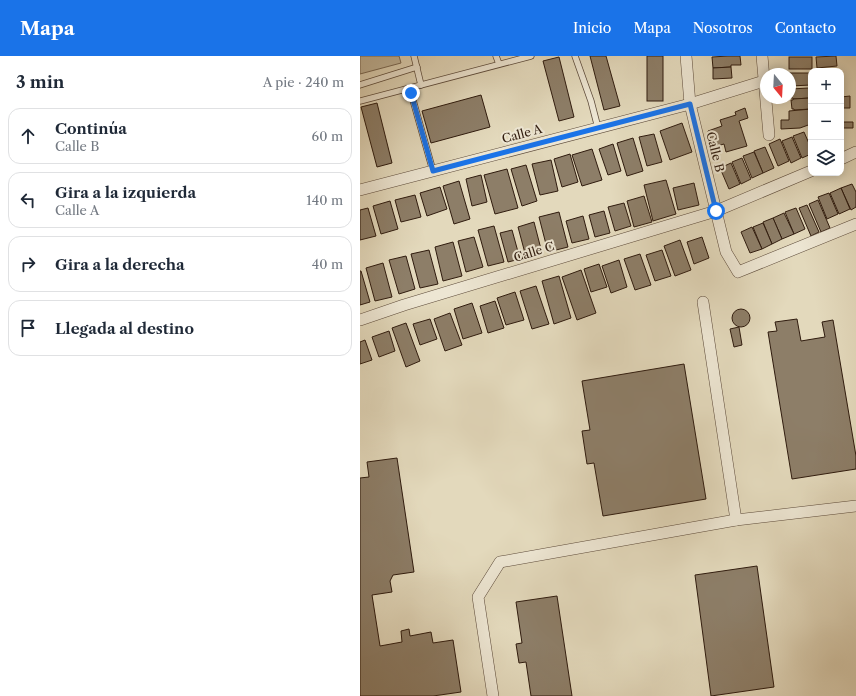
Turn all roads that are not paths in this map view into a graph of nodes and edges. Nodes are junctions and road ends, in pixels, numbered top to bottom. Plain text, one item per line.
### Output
1 (414, 56) edge
2 (496, 56) edge
3 (527, 56) edge
4 (575, 56) edge
5 (686, 56) edge
6 (762, 56) edge
7 (499, 64) junction
8 (416, 67) junction
9 (763, 68) edge
10 (760, 82) edge
11 (360, 85) edge
12 (421, 85) junction
13 (411, 93) dead end
14 (360, 101) edge
15 (690, 104) junction
16 (766, 104) edge
17 (598, 128) junction
18 (768, 135) dead end
19 (856, 152) edge
20 (844, 158) edge
21 (433, 171) junction
22 (808, 172) edge
23 (360, 189) edge
24 (716, 211) junction
25 (856, 224) edge
26 (703, 302) dead end
27 (360, 320) edge
28 (856, 506) edge
29 (736, 520) junction
30 (493, 696) edge

1 - 8 lane
2 - 7 lane
3 - 7 lane
4 - 17 lane
5 - 15 street, Calle B
6 - 9 street
7 - 12 lane
8 - 11 lane
8 - 12 lane
10 - 15 street, Calle A
12 - 14 lane
13 - 21 lane
15 - 17 street, Calle A
15 - 24 street, Calle B
16 - 18 street
17 - 21 street, Calle A
19 - 20 street
21 - 23 street, Calle A
22 - 24 street, Calle C
24 - 25 street, Calle B
24 - 27 street, Calle C
26 - 29 street
28 - 29 street
29 - 30 street

